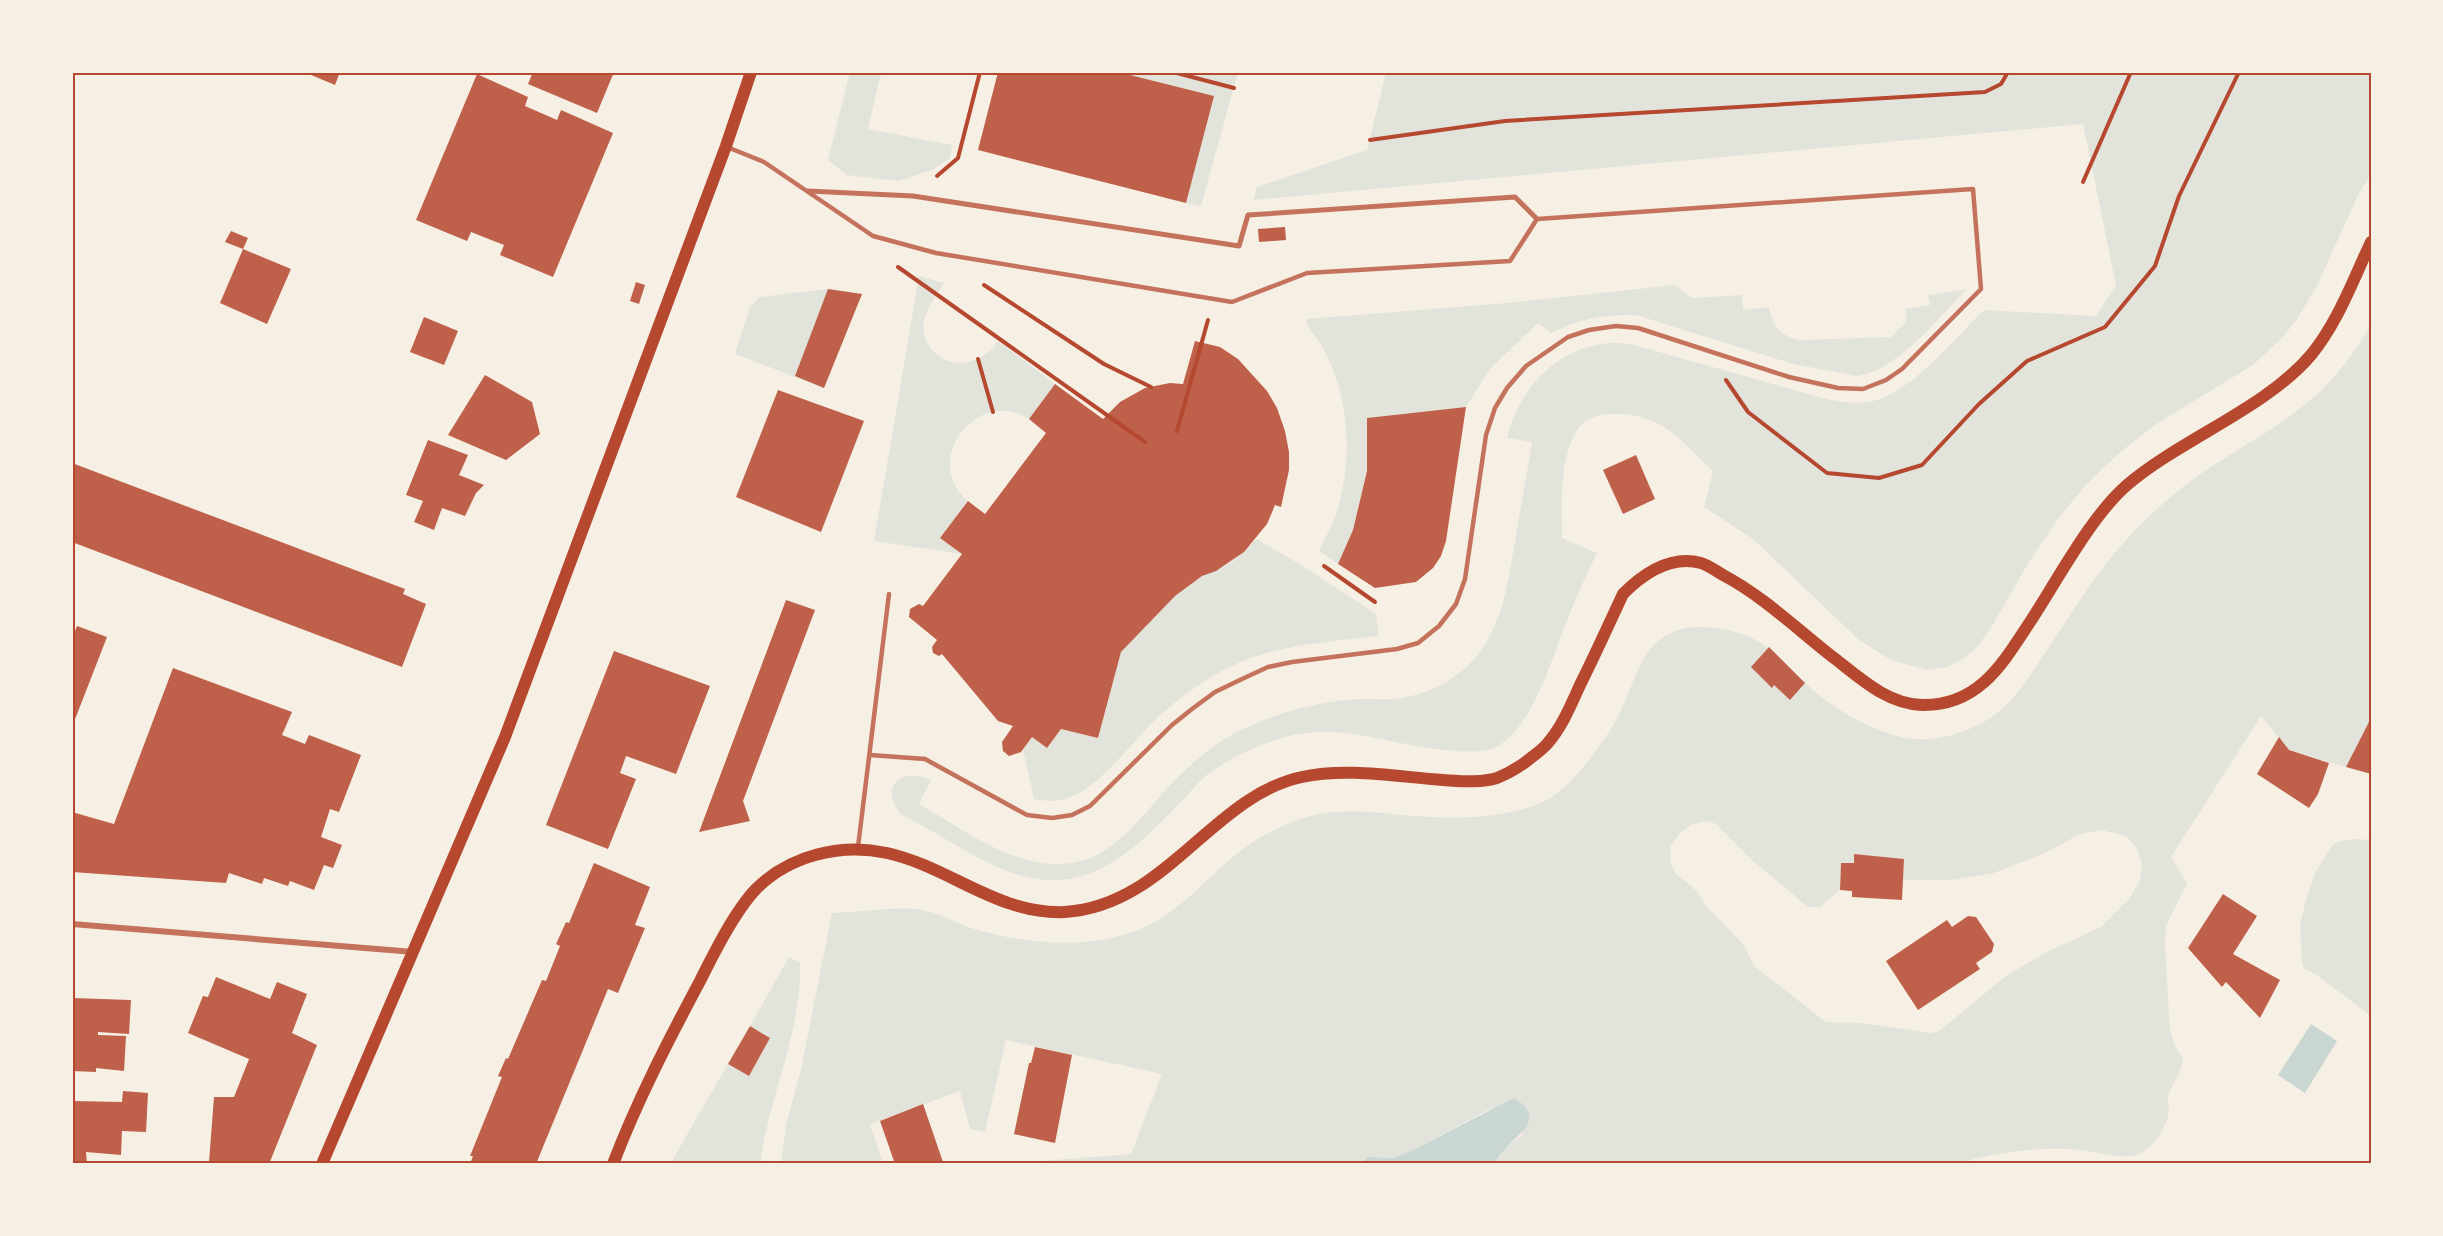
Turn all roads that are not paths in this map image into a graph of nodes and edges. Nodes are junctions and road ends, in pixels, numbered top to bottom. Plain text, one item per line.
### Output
1 (751, 72) edge
2 (726, 146) junction
3 (808, 191) junction
4 (1537, 219) junction
5 (2371, 242) edge
6 (890, 594) dead end
7 (870, 755) junction
8 (858, 850) junction
9 (72, 924) edge
10 (415, 952) junction
11 (621, 1143) junction
12 (322, 1164) edge
13 (613, 1164) edge
14 (621, 1164) edge

1 - 2 main road
2 - 3 lane
2 - 10 main road
3 - 4 street
3 - 4 lane
4 - 7 lane
5 - 8 main road
6 - 7 lane
7 - 8 lane
8 - 11 main road
9 - 10 street
10 - 12 main road
11 - 13 main road
11 - 14 street

